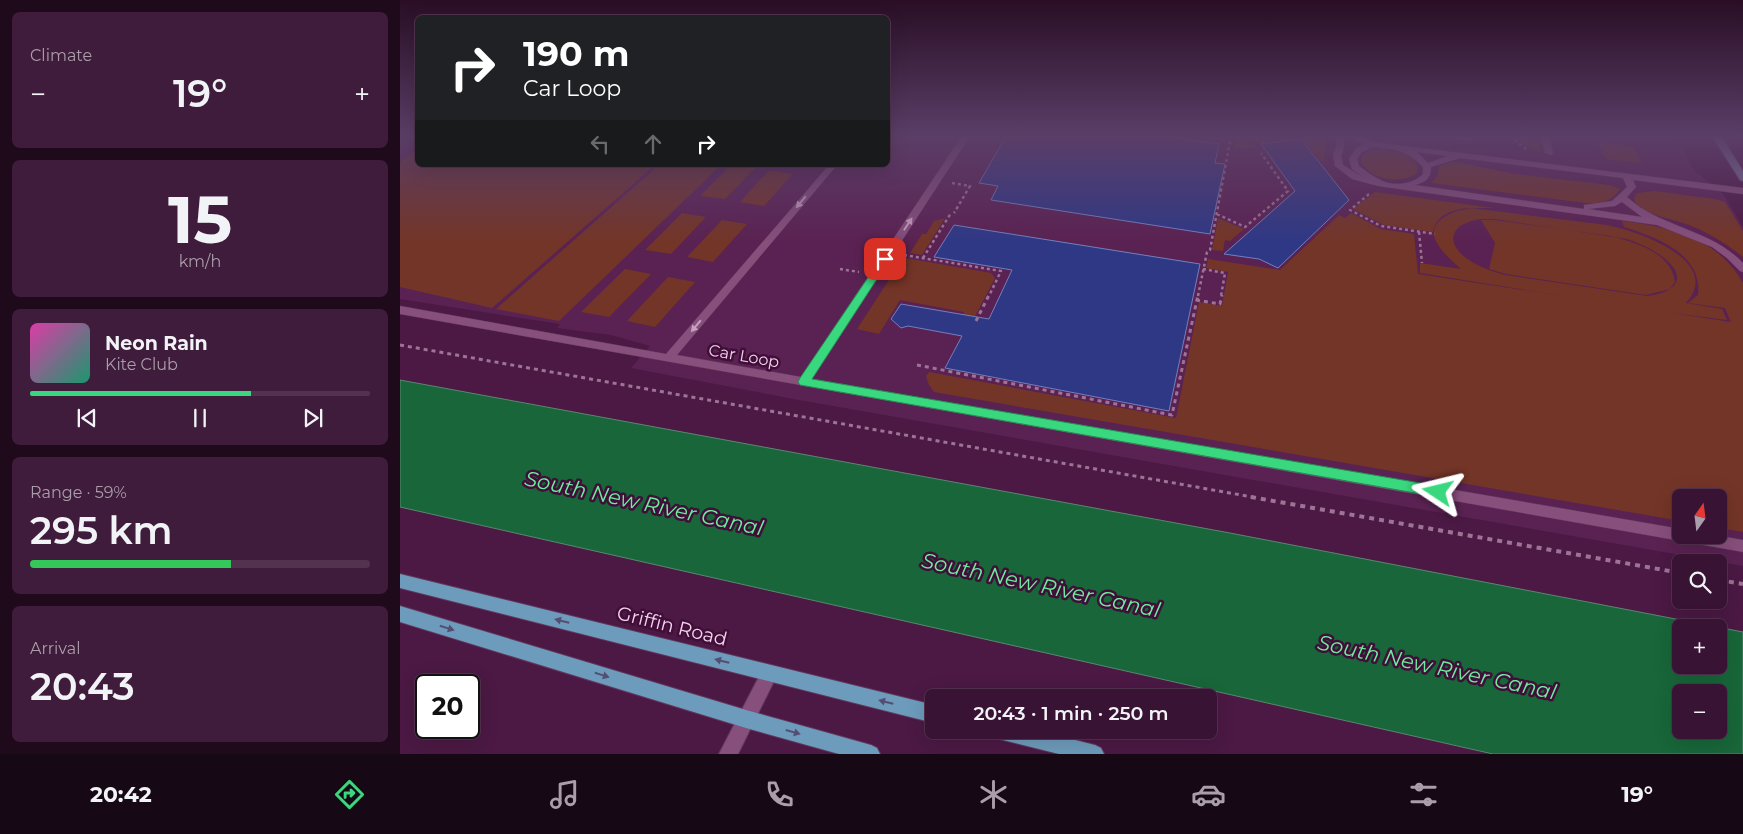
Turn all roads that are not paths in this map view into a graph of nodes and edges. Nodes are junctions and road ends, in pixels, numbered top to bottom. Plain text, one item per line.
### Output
1 (827, 171) edge
2 (943, 171) edge
3 (1347, 171) edge
4 (1361, 171) edge
5 (1427, 171) edge
6 (1582, 171) edge
7 (1627, 177) junction
8 (1378, 183) junction
9 (1397, 186) junction
10 (1743, 191) edge
11 (1622, 197) junction
12 (1547, 206) junction
13 (1659, 222) junction
14 (1743, 269) edge
15 (400, 310) edge
16 (669, 358) junction
17 (804, 382) junction
18 (1672, 533) edge
19 (1728, 543) edge
20 (1743, 546) edge
21 (400, 581) edge
22 (400, 614) edge
23 (770, 672) junction
24 (925, 712) edge
25 (746, 719) junction
26 (1035, 739) edge
27 (728, 754) edge
28 (871, 754) edge
29 (1095, 754) edge

1 -> 16 lane, Car Loop
17 -> 2 lane
3 - 8 lane
4 - 8 lane
5 - 9 lane
6 - 7 lane
7 - 10 lane
7 - 11 lane
8 - 9 lane
9 - 12 lane
11 - 12 lane
11 - 13 lane
12 - 13 lane
13 - 14 lane
15 - 16 lane
16 - 17 lane, Car Loop
17 - 18 lane, Car Loop
19 - 20 lane, Car Loop
23 -> 21 main road, Griffin Road
22 -> 25 main road
24 -> 23 main road, Griffin Road
23 - 25 street
25 - 27 street
25 -> 28 main road
26 - 29 main road

